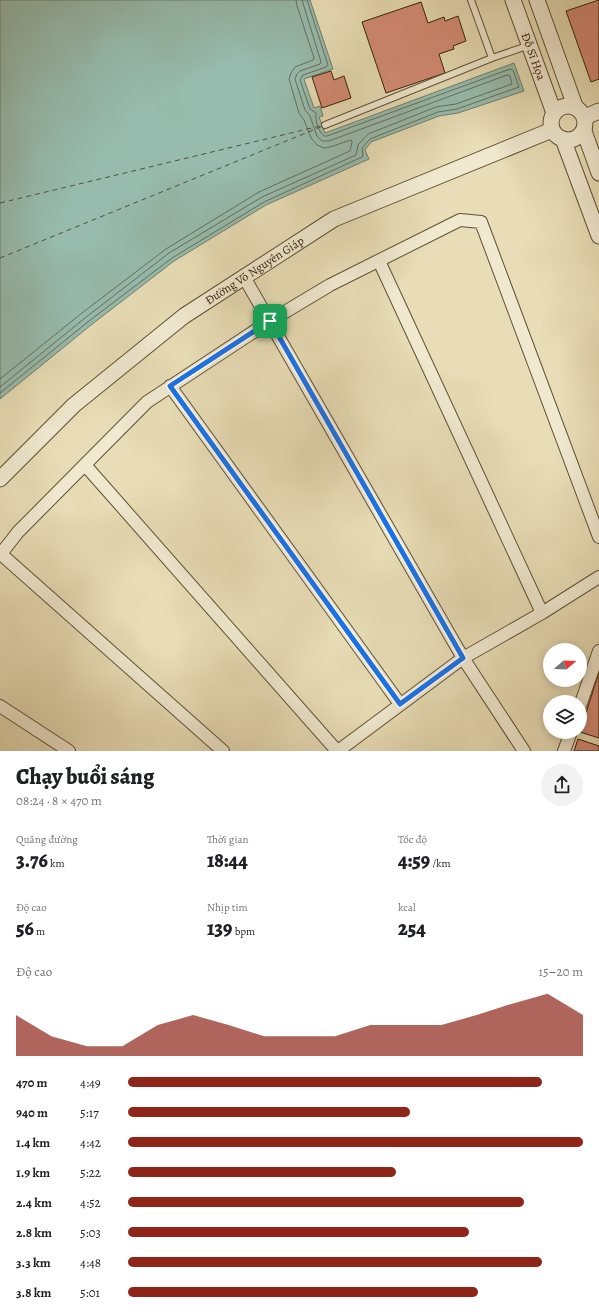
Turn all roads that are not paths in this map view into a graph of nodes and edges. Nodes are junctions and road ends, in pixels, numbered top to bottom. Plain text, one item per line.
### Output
1 (471, 0) edge
2 (513, 0) edge
3 (537, 0) edge
4 (530, 45) junction
5 (492, 58) junction
6 (599, 111) edge
7 (554, 113) junction
8 (581, 118) junction
9 (325, 125) dead end
10 (558, 134) junction
11 (599, 173) edge
12 (599, 236) edge
13 (379, 261) junction
14 (244, 277) junction
15 (270, 321) junction
16 (170, 386) junction
17 (85, 465) junction
18 (0, 478) edge
19 (599, 537) edge
20 (1, 555) edge
21 (599, 577) edge
22 (542, 613) junction
23 (599, 651) edge
24 (463, 658) junction
25 (584, 695) edge
26 (400, 704) junction
27 (0, 706) edge
28 (568, 739) edge
29 (69, 751) edge
30 (223, 751) edge
31 (338, 751) edge
32 (524, 751) edge
33 (564, 751) edge

1 - 5 lane
2 - 4 street, Đỗ Sĩ Họa
3 - 8 street, Đỗ Sĩ Họa
4 - 5 lane
4 - 7 street, Đỗ Sĩ Họa
5 - 9 lane
6 - 8 street
7 - 8 street
7 - 10 street
8 - 10 street
8 - 11 street, Đỗ Sĩ Họa
10 - 12 street
10 - 14 street, Đường Võ Nguyên Giáp
13 - 15 street
13 - 19 street
13 - 22 street
14 - 15 street
14 - 18 street, Đường Võ Nguyên Giáp
15 - 16 street
15 - 24 street
16 - 17 street
16 - 26 street
17 - 20 street
17 - 31 street
20 - 30 street
21 - 22 street
22 - 24 street
23 - 25 street
24 - 26 street
24 - 32 street
26 - 31 street
27 - 29 street
28 - 33 street

